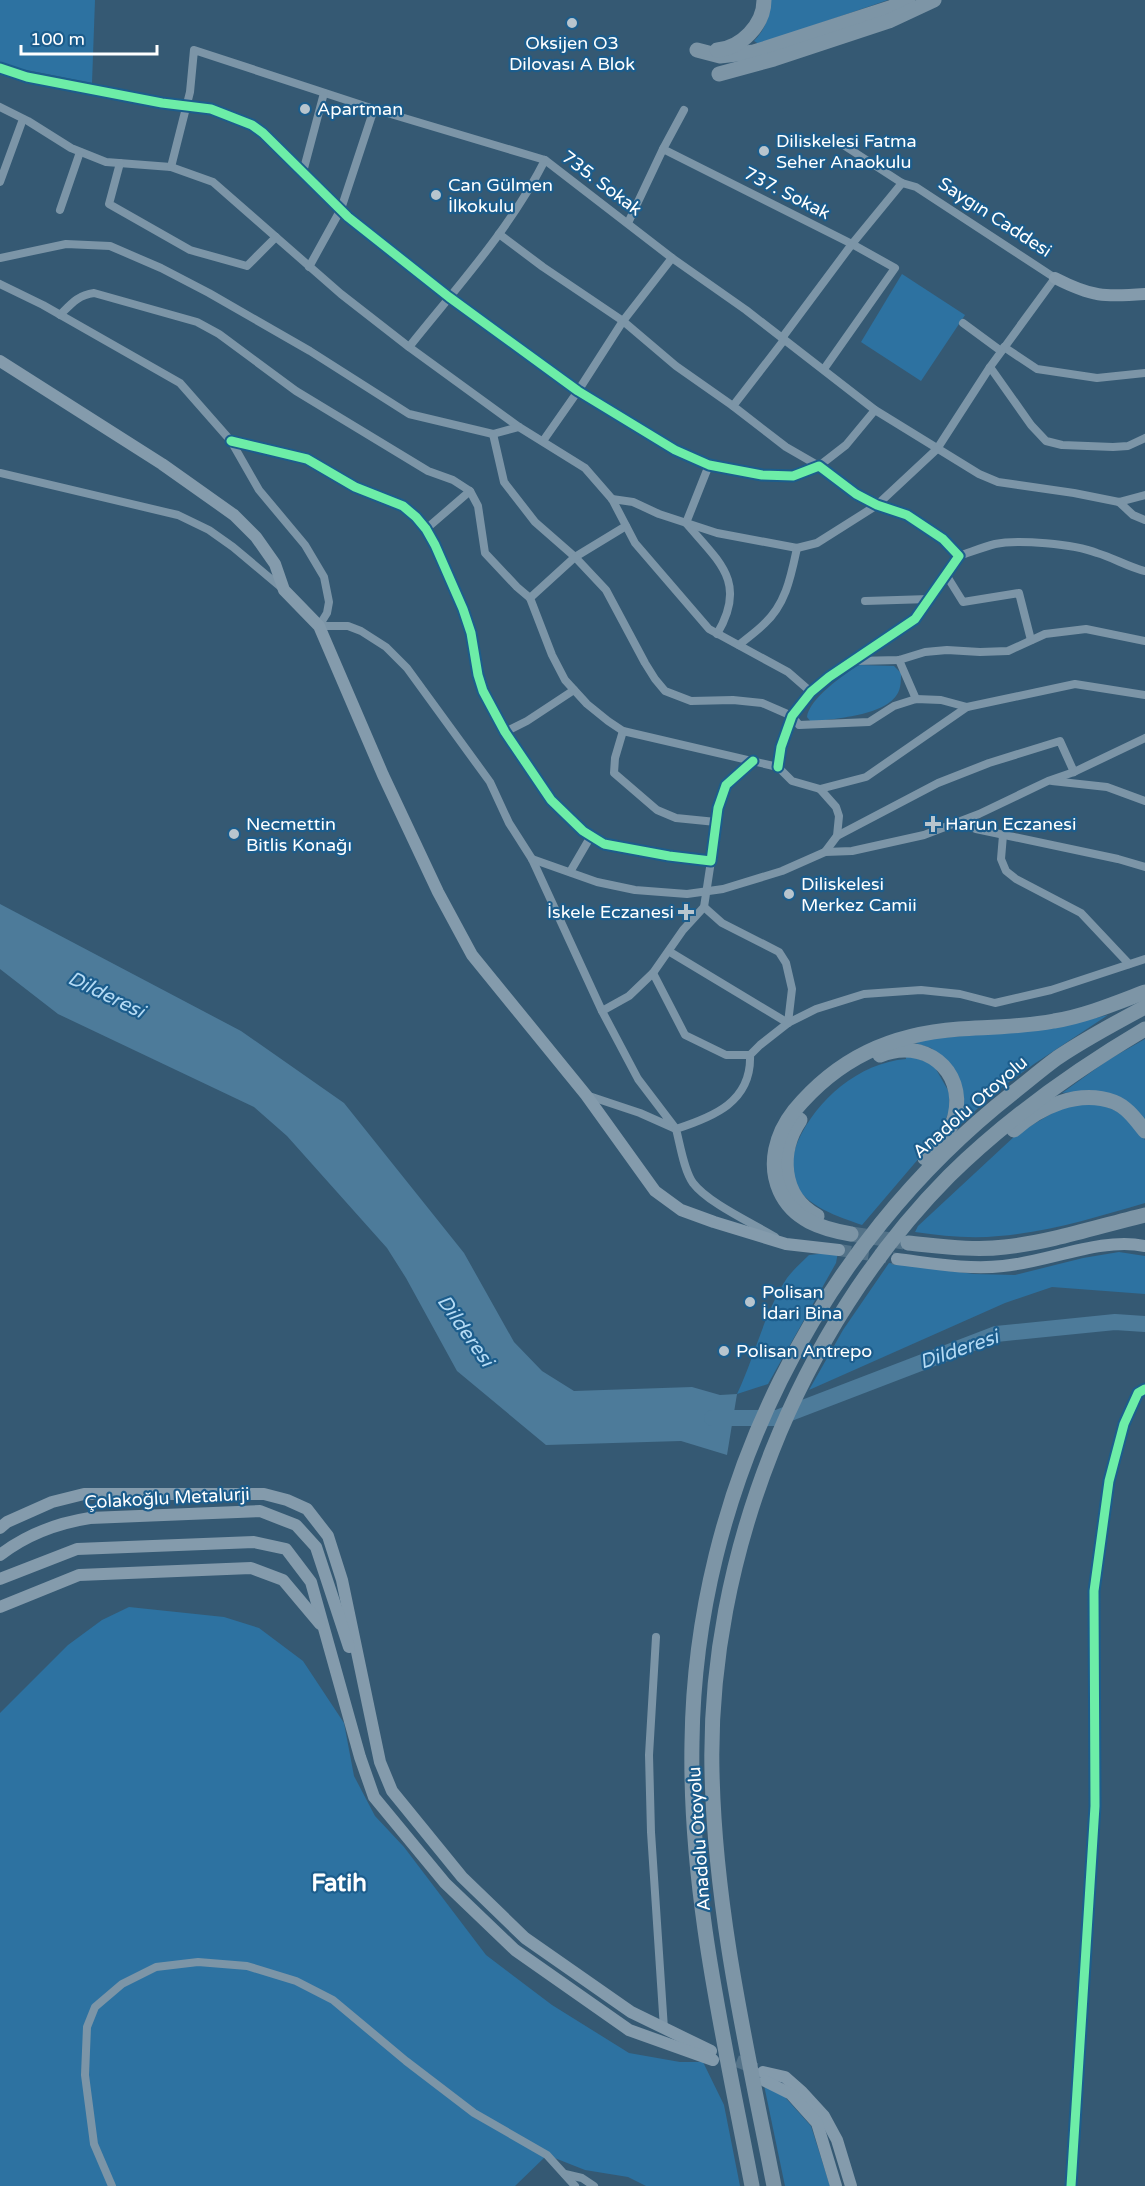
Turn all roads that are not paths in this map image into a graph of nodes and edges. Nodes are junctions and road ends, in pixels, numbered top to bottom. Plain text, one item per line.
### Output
1 (764, 0) edge
2 (908, 0) edge
3 (931, 1) edge
4 (0, 68) edge
5 (718, 74) dead end
6 (324, 93) junction
7 (187, 106) junction
8 (0, 107) edge
9 (374, 109) junction
10 (684, 110) dead end
11 (23, 118) junction
12 (834, 139) dead end
13 (663, 149) junction
14 (80, 152) junction
15 (545, 160) junction
16 (120, 163) junction
17 (171, 167) junction
18 (303, 171) junction
19 (0, 182) edge
20 (902, 183) junction
21 (341, 209) junction
22 (60, 210) dead end
23 (628, 223) junction
24 (499, 234) junction
25 (276, 237) junction
26 (852, 244) junction
27 (0, 258) edge
28 (672, 258) junction
29 (309, 267) junction
30 (1055, 278) junction
31 (0, 284) edge
32 (1145, 294) edge
33 (449, 297) junction
34 (60, 315) junction
35 (623, 321) junction
36 (963, 323) dead end
37 (783, 339) junction
38 (409, 347) junction
39 (1003, 349) junction
40 (0, 361) edge
41 (990, 367) junction
42 (824, 369) junction
43 (1145, 373) edge
44 (578, 391) junction
45 (733, 406) junction
46 (875, 410) junction
47 (519, 427) junction
48 (493, 434) junction
49 (1145, 438) edge
50 (231, 441) junction
51 (543, 441) junction
52 (937, 449) junction
53 (709, 465) junction
54 (819, 466) junction
55 (0, 473) edge
56 (470, 491) junction
57 (1145, 495) edge
58 (612, 499) junction
59 (1119, 502) junction
60 (878, 505) junction
61 (1145, 520) edge
62 (686, 523) junction
63 (626, 526) junction
64 (426, 529) junction
65 (797, 548) junction
66 (959, 556) junction
67 (575, 557) junction
68 (1145, 571) edge
69 (945, 573) junction
70 (284, 590) junction
71 (530, 598) junction
72 (928, 599) junction
73 (865, 601) dead end
74 (319, 626) junction
75 (717, 634) junction
76 (1031, 640) junction
77 (1145, 641) edge
78 (738, 645) junction
79 (899, 660) junction
80 (855, 661) junction
81 (574, 690) junction
82 (811, 692) junction
83 (1145, 695) edge
84 (916, 699) junction
85 (967, 707) junction
86 (792, 716) junction
87 (623, 731) junction
88 (506, 732) junction
89 (1145, 738) edge
90 (753, 761) junction
91 (778, 767) junction
92 (1074, 772) junction
93 (1048, 781) junction
94 (820, 789) junction
95 (1145, 801) edge
96 (716, 822) junction
97 (958, 822) junction
98 (1003, 835) junction
99 (591, 836) junction
100 (837, 836) junction
101 (825, 852) junction
102 (532, 859) junction
103 (711, 861) junction
104 (1145, 867) edge
105 (570, 872) junction
106 (706, 892) junction
107 (704, 907) junction
108 (670, 952) junction
109 (1145, 958) edge
110 (1129, 964) junction
111 (653, 973) junction
112 (1145, 992) edge
113 (1145, 1007) edge
114 (602, 1011) junction
115 (788, 1023) junction
116 (1145, 1029) edge
117 (750, 1055) junction
118 (586, 1095) junction
119 (676, 1130) junction
120 (1145, 1131) edge
121 (1145, 1208) edge
122 (886, 1215) junction
123 (1145, 1215) edge
124 (910, 1234) junction
125 (786, 1244) junction
126 (1145, 1246) edge
127 (839, 1250) tunnel mouth
128 (897, 1259) tunnel mouth
129 (1145, 1389) edge
130 (0, 1528) edge
131 (0, 1555) edge
132 (0, 1579) edge
133 (0, 1607) edge
134 (323, 1627) junction
135 (656, 1637) dead end
136 (367, 1699) junction
137 (664, 2029) junction
138 (565, 2174) junction
139 (112, 2186) edge
140 (575, 2186) edge
141 (594, 2186) edge
142 (752, 2186) edge
143 (774, 2186) edge
144 (836, 2186) edge
145 (851, 2186) edge
146 (1071, 2186) edge

1 - 2 highway
3 - 5 highway
4 - 7 street
6 - 7 street, 735. Sokak
6 - 9 street, 735. Sokak
6 - 18 street
7 - 17 street
7 - 18 street
8 - 11 street
9 - 15 street, 735. Sokak
9 - 21 street
10 - 13 street
11 - 14 street
11 - 19 street
12 - 20 street, Saygın Caddesi
13 - 23 street
13 - 26 street, 737. Sokak
14 - 16 street
14 - 22 street
15 - 23 street, 735. Sokak
15 - 24 street
16 - 17 street
16 - 25 street
17 - 25 street
18 - 21 street
20 - 26 street
20 - 30 street, Saygın Caddesi
21 - 29 street
21 - 33 street
23 - 28 street, 735. Sokak
24 - 33 street
24 - 35 street
25 - 29 street
26 - 37 street
26 - 42 street, 737. Sokak
27 - 48 street
28 - 35 street
28 - 37 street, 735. Sokak
29 - 38 street
30 - 32 main road, Saygın Caddesi
30 - 39 street
31 - 34 street
33 - 38 street
33 - 44 street
34 - 50 street
34 - 56 street
35 - 44 street
35 - 45 street
36 - 39 street
37 - 42 street, 735. Sokak
37 - 45 street
38 - 47 street
39 - 41 street
39 - 43 street
40 - 70 main road
41 - 49 street
41 - 52 street
42 - 46 street, 735. Sokak
44 - 51 street
44 - 53 street
45 - 54 street
46 - 52 street, 735. Sokak
46 - 54 street
47 - 48 street
47 - 51 street
48 - 67 street
50 - 64 street
50 - 74 street
51 - 58 street
52 - 59 street, 735. Sokak
52 - 60 street
53 - 54 street
53 - 62 street
54 - 60 street
55 - 70 street
56 - 64 street
56 - 71 street
57 - 59 street
58 - 62 street
58 - 63 street
59 - 61 street
60 - 65 street
60 - 66 street
62 - 65 street
62 - 75 street
63 - 67 street
63 - 75 street
64 - 88 street
65 - 78 street
66 - 68 street
66 - 69 street
67 - 71 street
67 - 86 street
69 - 72 street
69 - 76 street
70 - 74 main road
71 - 81 street
72 - 73 street
72 - 80 street
74 - 102 street
74 - 118 main road
75 - 78 street
76 - 77 street
76 - 79 street
78 - 82 street
79 - 80 street
79 - 84 street
80 - 82 street
81 - 87 street
81 - 88 street
82 - 86 street
83 - 85 street
84 - 85 street
84 - 86 street
85 - 94 street
86 - 91 street
87 - 90 street
87 - 96 street
88 - 99 street
89 - 92 street
90 - 91 street
90 - 96 street
91 - 94 street
92 - 93 street
92 - 100 street
93 - 95 street
93 - 97 street
94 - 100 street
96 - 103 street
97 - 98 street
97 - 101 street
98 - 104 street
98 - 110 street
99 - 103 street
99 - 105 street
100 - 101 street
101 - 106 street
102 - 105 street
102 - 114 street
103 - 106 street
105 - 106 street
106 - 107 street
107 - 108 street
107 - 115 street
108 - 111 street
108 - 115 street
109 - 110 street
110 - 115 street
111 - 114 street
111 - 117 street
112 - 122 highway
113 - 122 highway, Anadolu Otoyolu
114 - 119 street
115 - 117 street
116 - 124 highway, Anadolu Otoyolu
117 - 119 street
118 - 119 street
118 - 125 main road
119 - 125 street
120 - 124 highway
121 - 124 highway
122 - 142 highway, Anadolu Otoyolu
123 - 124 highway
124 - 143 highway, Anadolu Otoyolu
125 - 127 main road
126 - 128 main road
129 - 146 street
130 - 136 main road
131 - 136 main road, Çolakoğlu Metalurji
132 - 134 main road
133 - 134 main road
134 - 137 main road
135 - 137 street
136 - 137 main road
138 - 139 street
138 - 140 street
138 - 141 street
144 - 145 main road

